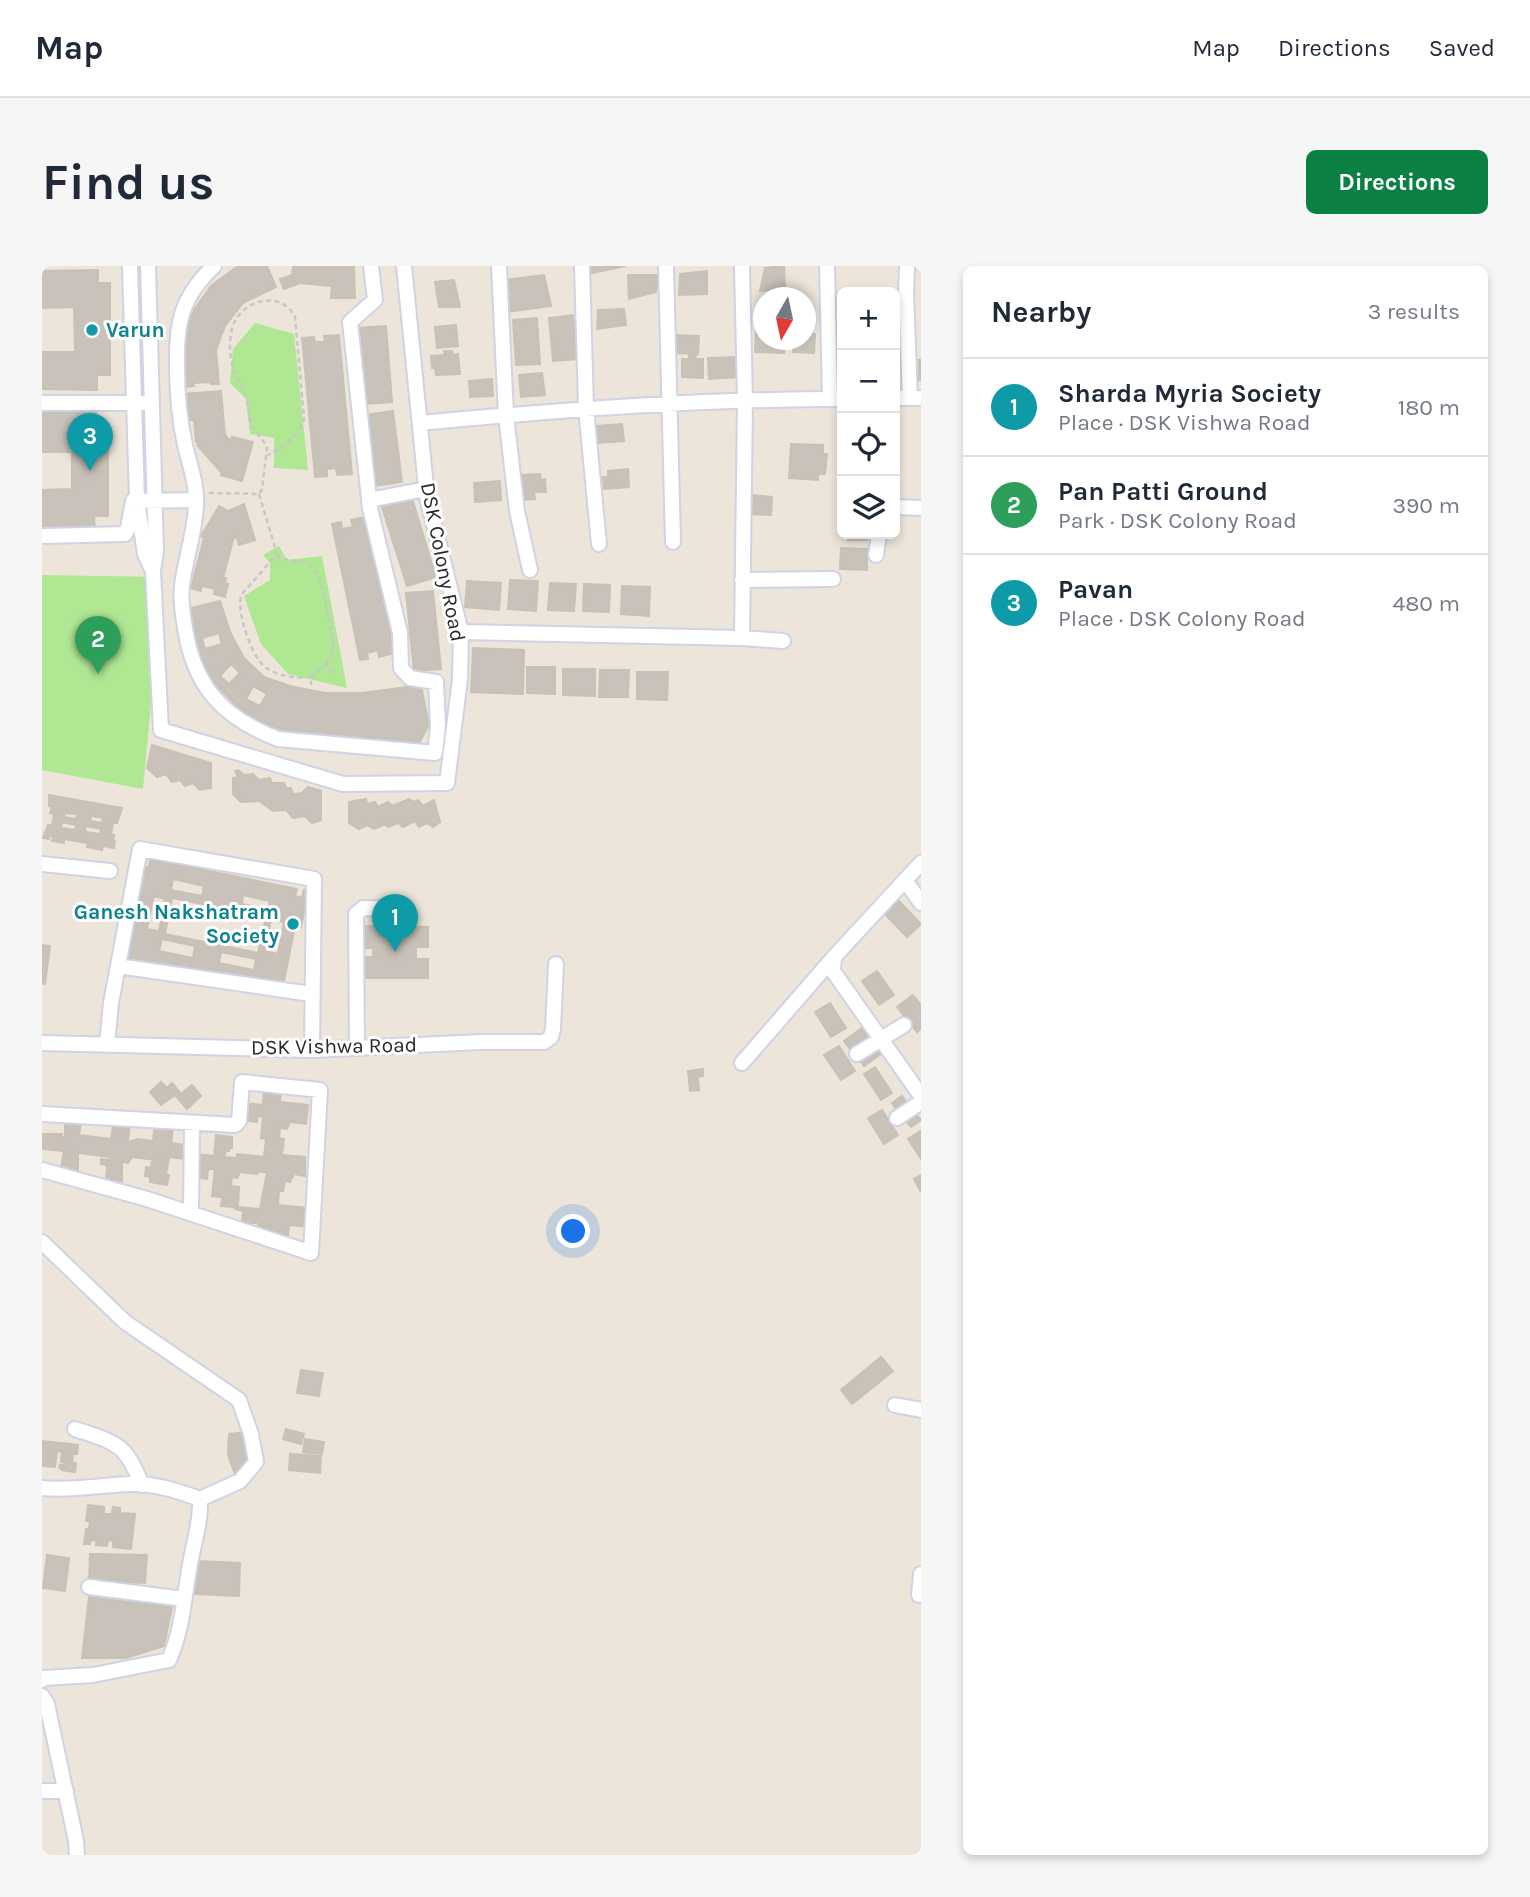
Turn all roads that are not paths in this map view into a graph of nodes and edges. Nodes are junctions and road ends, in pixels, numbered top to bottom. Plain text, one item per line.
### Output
1 (130, 266) edge
2 (148, 266) edge
3 (214, 266) edge
4 (371, 266) edge
5 (404, 266) edge
6 (499, 266) edge
7 (582, 266) edge
8 (666, 266) edge
9 (742, 266) edge
10 (827, 266) edge
11 (907, 266) edge
12 (916, 398) edge
13 (836, 399) edge
14 (745, 400) junction
15 (151, 402) junction
16 (42, 403) edge
17 (134, 403) junction
18 (670, 404) junction
19 (586, 408) junction
20 (506, 415) junction
21 (420, 423) junction
22 (426, 489) junction
23 (196, 497) junction
24 (137, 500) junction
25 (153, 500) junction
26 (369, 500) junction
27 (900, 507) edge
28 (921, 508) edge
29 (42, 536) edge
30 (878, 539) edge
31 (674, 542) dead end
32 (599, 544) dead end
33 (876, 555) dead end
34 (530, 569) dead end
35 (153, 571) junction
36 (833, 579) dead end
37 (742, 580) junction
38 (461, 632) junction
39 (741, 638) junction
40 (783, 641) dead end
41 (921, 863) edge
42 (42, 864) edge
43 (110, 871) dead end
44 (905, 880) junction
45 (921, 903) edge
46 (402, 909) dead end
47 (834, 957) junction
48 (556, 964) dead end
49 (118, 966) junction
50 (311, 994) junction
51 (904, 1025) dead end
52 (881, 1039) junction
53 (42, 1043) edge
54 (107, 1044) junction
55 (357, 1048) junction
56 (312, 1050) junction
57 (857, 1054) dead end
58 (742, 1063) dead end
59 (921, 1096) edge
60 (921, 1102) edge
61 (42, 1114) edge
62 (897, 1118) dead end
63 (192, 1123) junction
64 (42, 1170) edge
65 (191, 1213) junction
66 (42, 1242) edge
67 (895, 1405) dead end
68 (921, 1410) edge
69 (75, 1429) dead end
70 (142, 1485) junction
71 (42, 1488) edge
72 (200, 1499) junction
73 (89, 1587) dead end
74 (184, 1599) junction
75 (42, 1680) edge
76 (42, 1696) edge
77 (42, 1791) edge
78 (66, 1791) junction
79 (77, 1855) edge

1 - 17 street, DSK Colony Road
2 - 15 street, DSK Colony Road
3 - 23 street
4 - 26 street
5 - 21 street, DSK Colony Road
6 - 20 street
7 - 19 street
8 - 18 street
9 - 14 street
10 - 13 street
11 - 12 street
13 - 14 street
14 - 18 street
14 - 37 street
15 - 17 street
15 - 25 street, DSK Colony Road
16 - 17 street
17 - 24 street, DSK Colony Road
18 - 19 street
18 - 31 street
19 - 20 street
19 - 32 street
20 - 21 street
20 - 34 street
21 - 22 street, DSK Colony Road
22 - 26 street
22 - 38 street, DSK Colony Road
23 - 25 street
23 - 26 street
24 - 25 street
24 - 29 street
24 - 35 street, DSK Colony Road
25 - 35 street, DSK Colony Road
27 - 28 street
30 - 33 street
35 - 38 street, DSK Colony Road
36 - 37 street
37 - 39 street
38 - 39 street
39 - 40 street
41 - 44 street
42 - 43 street
44 - 45 street
44 - 47 street
46 - 55 street
47 - 52 street
47 - 58 street
48 - 55 street, DSK Vishwa Road
49 - 50 street
49 - 50 street
49 - 54 street
50 - 56 street
51 - 52 street
52 - 57 street
52 - 59 street
53 - 54 street, DSK Vishwa Road
54 - 56 street, DSK Vishwa Road
55 - 56 street, DSK Vishwa Road
60 - 62 street
61 - 63 street
63 - 65 street
63 - 65 street
64 - 65 street
66 - 72 street
67 - 68 street
69 - 70 street
70 - 71 street
70 - 72 street
72 - 74 street
73 - 74 street
74 - 75 street
76 - 78 street
77 - 78 street
78 - 79 street

